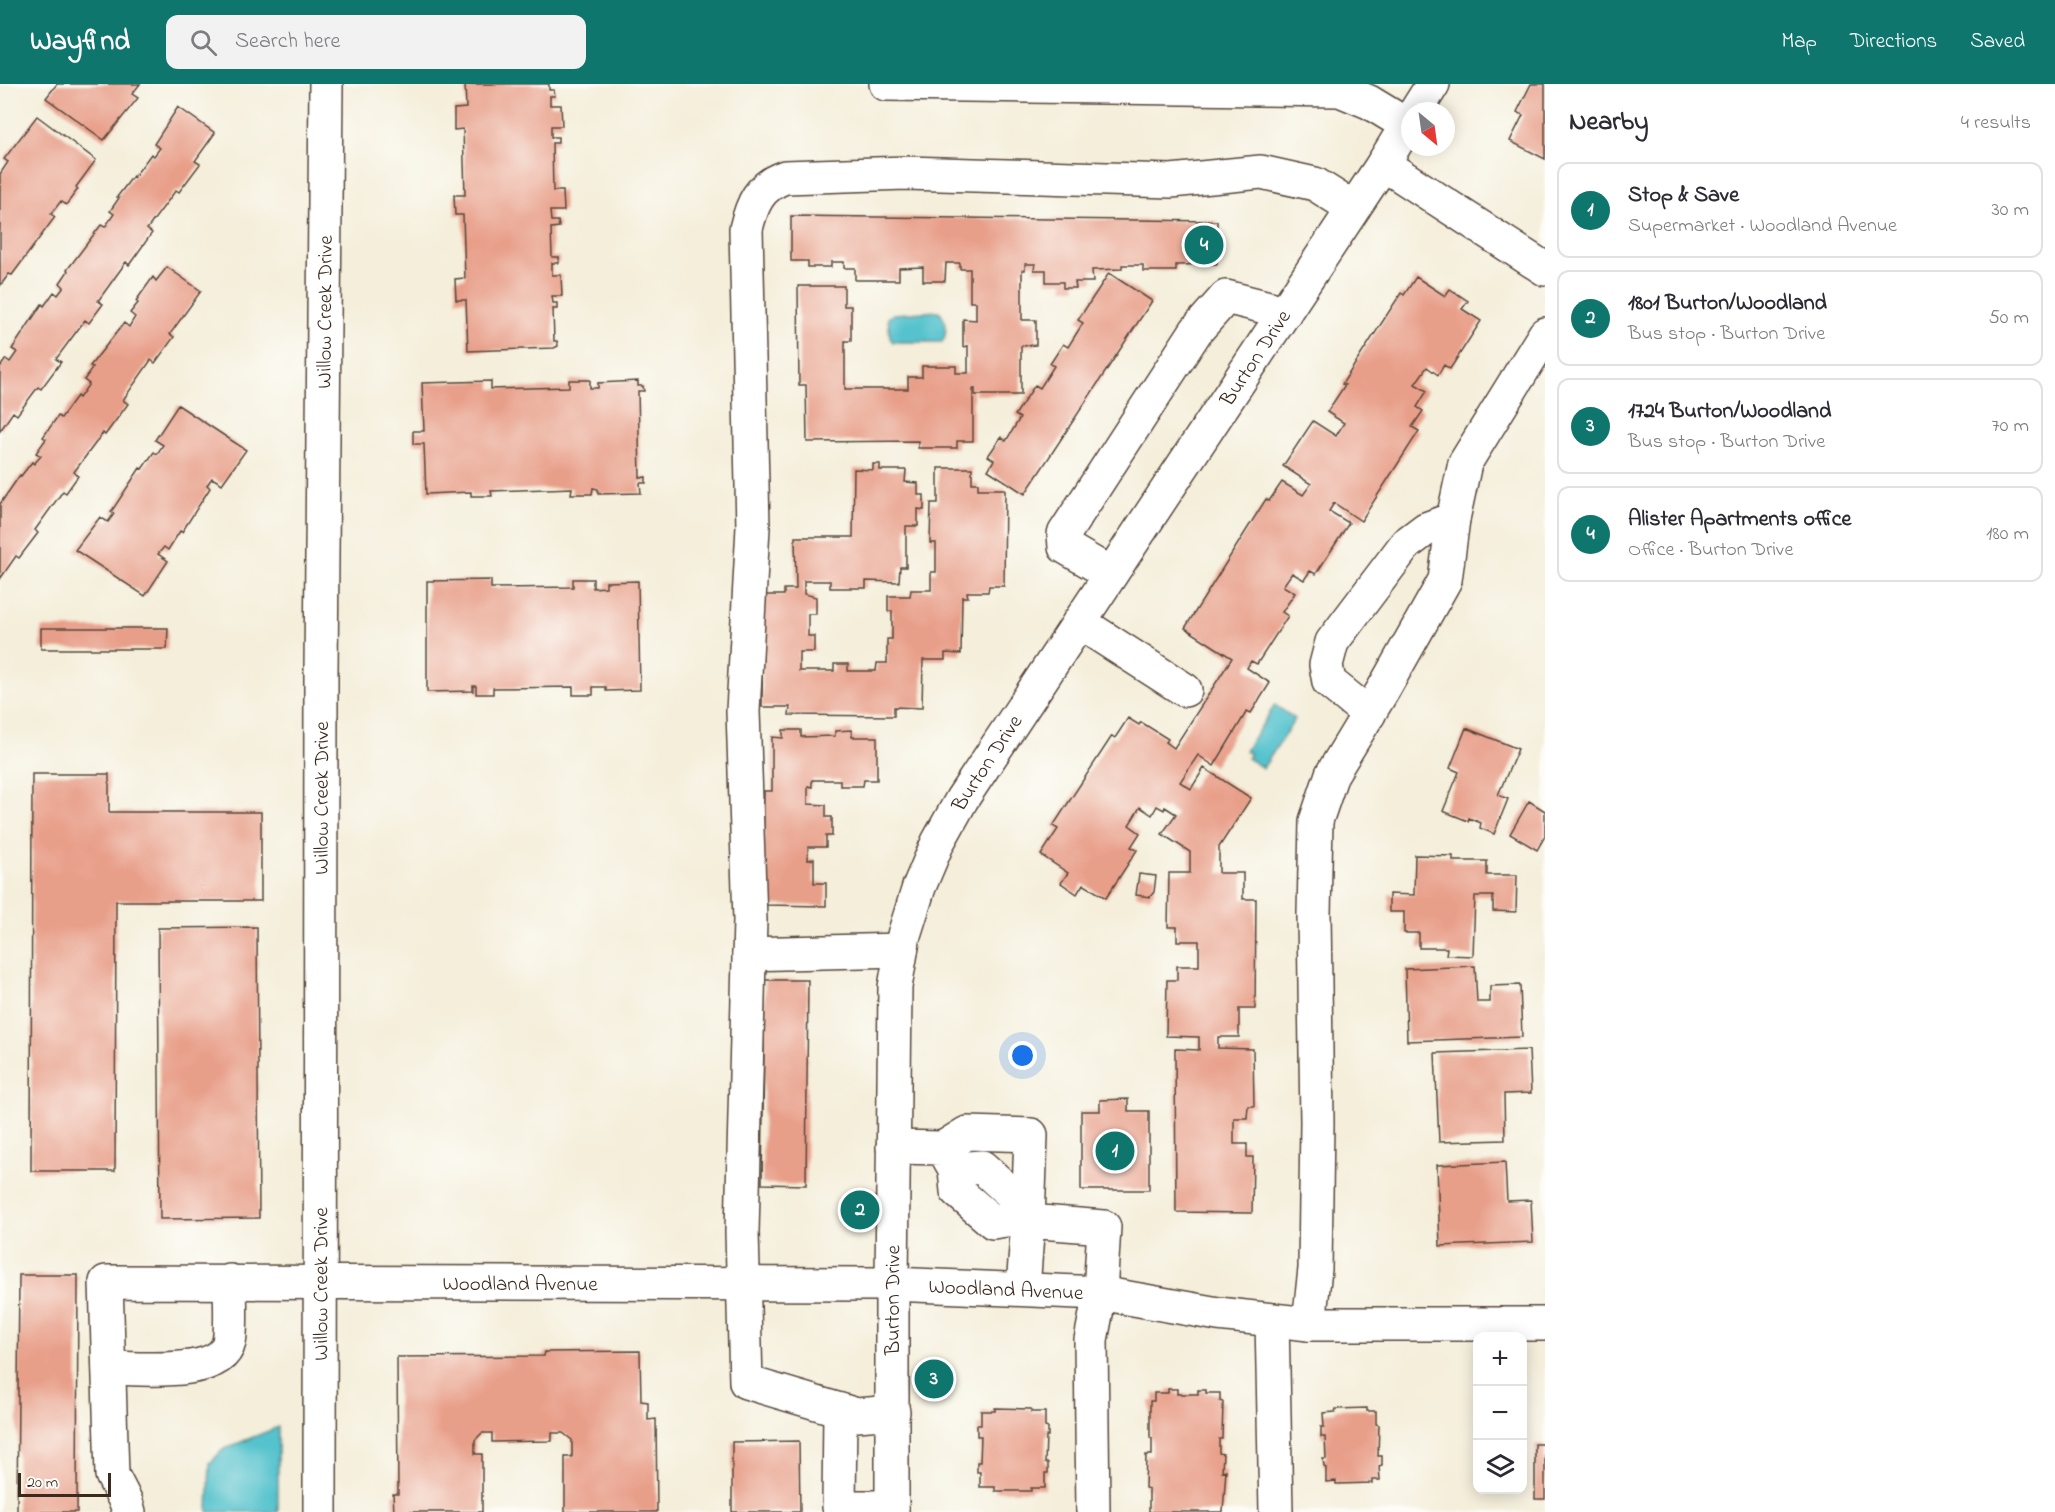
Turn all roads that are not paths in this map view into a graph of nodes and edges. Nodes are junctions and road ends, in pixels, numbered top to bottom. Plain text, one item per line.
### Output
1 (326, 84) edge
2 (886, 84) edge
3 (1433, 84) edge
4 (1422, 102) edge
5 (1401, 115) edge
6 (1401, 135) edge
7 (1383, 164) junction
8 (1353, 208) junction
9 (1545, 269) edge
10 (1285, 312) junction
11 (1545, 334) edge
12 (1453, 519) junction
13 (1111, 574) junction
14 (1079, 622) junction
15 (1185, 690) dead end
16 (1369, 714) junction
17 (901, 950) junction
18 (749, 954) junction
19 (893, 1147) junction
20 (949, 1158) junction
21 (1020, 1220) junction
22 (230, 1281) junction
23 (320, 1281) junction
24 (744, 1283) junction
25 (892, 1284) junction
26 (1023, 1289) junction
27 (1100, 1293) junction
28 (1272, 1320) junction
29 (1309, 1324) junction
30 (1545, 1324) edge
31 (109, 1368) junction
32 (840, 1410) junction
33 (892, 1412) junction
34 (892, 1510) edge
35 (129, 1512) edge
36 (320, 1512) edge
37 (1093, 1512) edge
38 (1276, 1512) edge

1 - 23 street, Willow Creek Drive
2 - 5 street
3 - 4 street, Burton Drive
6 - 7 street, Burton Drive
7 - 8 street, Burton Drive
7 - 9 street
8 - 10 street, Burton Drive
8 - 18 street
10 - 13 street, Burton Drive
10 - 13 street
11 - 12 street
12 - 16 street
12 - 16 street
13 - 14 street, Burton Drive
14 - 15 street
14 - 17 street, Burton Drive
16 - 29 street
17 - 18 street
17 - 19 street, Burton Drive
18 - 24 street
19 - 20 street
19 - 25 street, Burton Drive
20 - 21 street
20 - 21 street
21 - 26 street
21 - 27 street
22 - 23 street, Woodland Avenue
22 - 31 street
22 - 31 street, Woodland Avenue
23 - 24 street, Woodland Avenue
23 - 36 street, Willow Creek Drive
24 - 25 street, Woodland Avenue
24 - 32 street
25 - 26 street, Woodland Avenue
25 - 33 street, Burton Drive
26 - 27 street, Woodland Avenue
27 - 28 street, Woodland Avenue
27 - 37 street
28 - 29 street, Woodland Avenue
28 - 38 street
29 - 30 street, Woodland Avenue
31 - 35 street
32 - 33 street
32 - 34 street
33 - 34 street, Burton Drive

